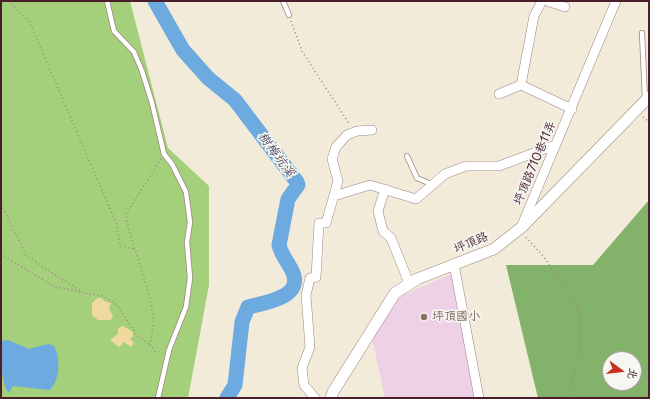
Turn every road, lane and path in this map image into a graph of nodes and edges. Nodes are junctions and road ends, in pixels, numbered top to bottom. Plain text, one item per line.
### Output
1 (9, 1) edge
2 (107, 1) edge
3 (283, 1) edge
4 (542, 1) edge
5 (547, 1) edge
6 (616, 1) edge
7 (565, 7) dead end
8 (289, 15) joint
9 (642, 33) dead end
10 (521, 85) junction
11 (499, 94) dead end
12 (647, 99) edge
13 (572, 109) junction
14 (372, 130) dead end
15 (347, 135) junction
16 (555, 145) junction
17 (164, 154) junction
18 (407, 156) dead end
19 (431, 184) junction
20 (385, 189) junction
21 (534, 193) junction
22 (334, 196) junction
23 (1, 204) edge
24 (542, 207) junction
25 (520, 228) junction
26 (135, 249) junction
27 (1, 254) edge
28 (454, 264) junction
29 (409, 283) junction
30 (84, 293) junction
31 (150, 345) junction
32 (169, 350) junction
33 (158, 398) edge
34 (316, 398) edge
35 (331, 398) edge
36 (479, 398) edge
37 (568, 398) edge

1 - 26 path
2 - 17 lane
3 - 8 lane
4 - 10 street
5 - 7 street
6 - 13 street, 坪頂路710巷11弄
8 - 15 path
9 - 12 lane
10 - 11 street
10 - 13 street
12 - 24 street, 坪頂路
13 - 16 street, 坪頂路710巷11弄
14 - 15 street
15 - 22 street
16 - 19 street
16 - 21 street, 坪頂路710巷11弄
17 - 26 path
17 - 32 lane
18 - 19 lane
19 - 20 street
20 - 22 street
20 - 29 street
21 - 24 street
21 - 25 street, 坪頂路710巷11弄
22 - 34 street
23 - 30 path
24 - 25 street, 坪頂路
25 - 28 street, 坪頂路
25 - 37 path
26 - 31 path
27 - 30 path
28 - 29 street, 坪頂路
28 - 36 street
29 - 35 street, 坪頂路
30 - 31 path
31 - 32 path
32 - 33 lane

